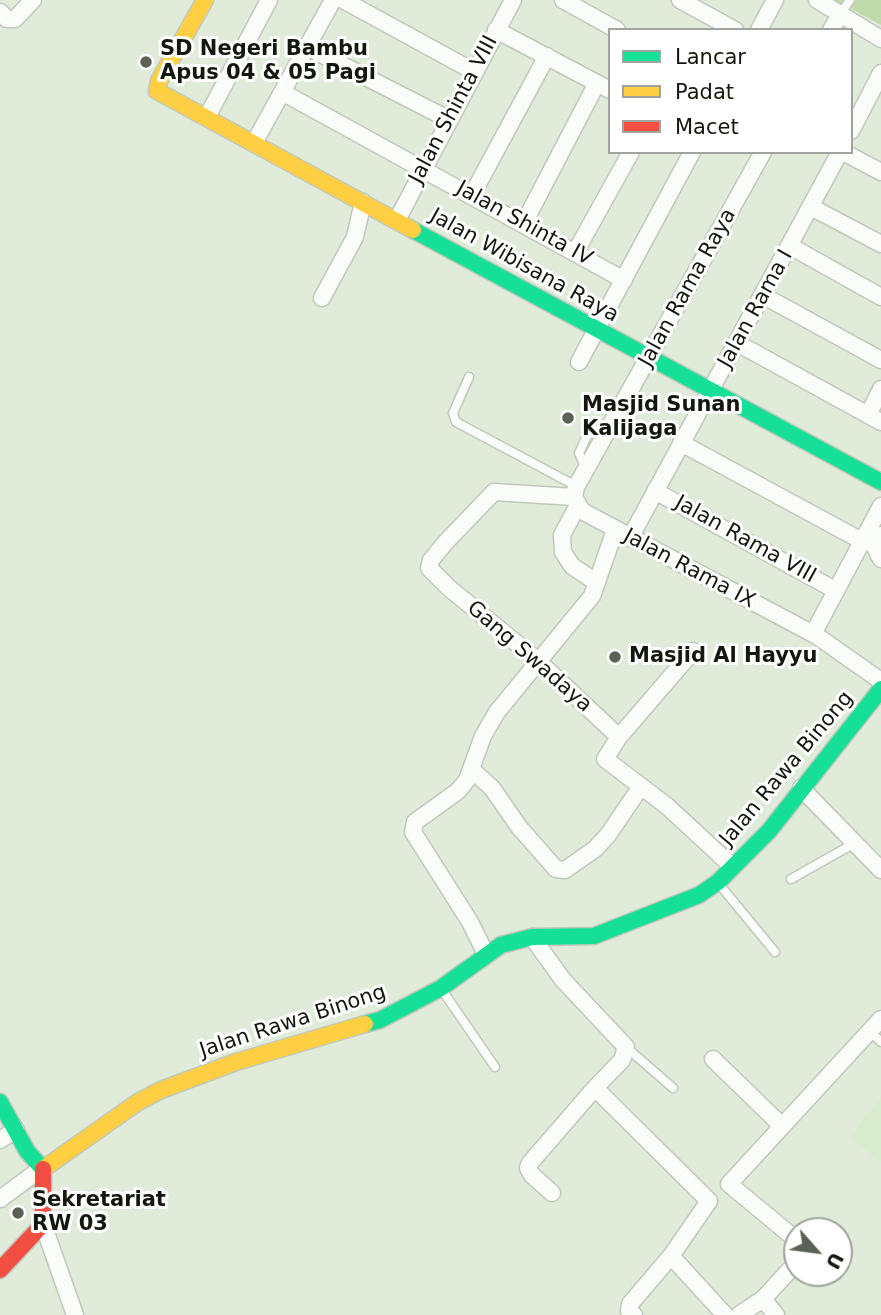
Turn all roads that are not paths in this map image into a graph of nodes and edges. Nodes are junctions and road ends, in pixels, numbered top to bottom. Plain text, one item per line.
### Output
1 (33, 0) edge
2 (205, 0) edge
3 (269, 0) edge
4 (333, 0) edge
5 (343, 0) edge
6 (513, 0) edge
7 (563, 0) edge
8 (680, 0) edge
9 (775, 0) edge
10 (817, 0) edge
11 (846, 7) edge
12 (0, 12) edge
13 (613, 28) edge
14 (731, 28) edge
15 (760, 28) edge
16 (832, 28) edge
17 (496, 30) junction
18 (881, 39) edge
19 (307, 47) junction
20 (547, 56) junction
21 (473, 71) junction
22 (881, 73) edge
23 (604, 87) edge
24 (282, 92) junction
25 (874, 107) edge
26 (207, 117) junction
27 (447, 119) junction
28 (853, 129) edge
29 (254, 143) junction
30 (630, 154) edge
31 (691, 154) edge
32 (762, 154) edge
33 (841, 154) edge
34 (846, 154) edge
35 (422, 170) junction
36 (881, 172) edge
37 (472, 195) junction
38 (363, 202) junction
39 (811, 207) junction
40 (397, 220) junction
41 (524, 223) junction
42 (881, 244) edge
43 (790, 246) junction
44 (576, 251) junction
45 (624, 280) junction
46 (764, 296) junction
47 (881, 297) edge
48 (322, 298) dead end
49 (596, 329) junction
50 (737, 343) junction
51 (649, 358) junction
52 (881, 360) edge
53 (579, 362) dead end
54 (469, 377) dead end
55 (881, 389) edge
56 (710, 391) junction
57 (874, 418) edge
58 (681, 443) junction
59 (881, 482) edge
60 (655, 491) junction
61 (576, 497) junction
62 (881, 506) edge
63 (615, 530) junction
64 (881, 535) edge
65 (630, 538) junction
66 (862, 541) junction
67 (881, 559) edge
68 (596, 582) junction
69 (835, 590) junction
70 (813, 634) junction
71 (693, 651) dead end
72 (537, 660) junction
73 (881, 681) edge
74 (879, 697) edge
75 (619, 737) junction
76 (471, 769) junction
77 (640, 788) junction
78 (801, 788) junction
79 (853, 844) junction
80 (733, 867) junction
81 (881, 870) edge
82 (791, 879) dead end
83 (718, 883) junction
84 (532, 937) junction
85 (775, 951) dead end
86 (486, 954) junction
87 (440, 988) junction
88 (877, 1031) edge
89 (626, 1047) junction
90 (713, 1059) dead end
91 (495, 1067) dead end
92 (595, 1087) junction
93 (673, 1087) dead end
94 (0, 1102) edge
95 (782, 1126) junction
96 (16, 1130) junction
97 (0, 1140) edge
98 (42, 1168) junction
99 (552, 1193) dead end
100 (0, 1199) edge
101 (43, 1224) junction
102 (783, 1229) edge
103 (671, 1256) junction
104 (0, 1270) edge
105 (783, 1277) edge
106 (763, 1299) junction
107 (75, 1315) edge
108 (634, 1315) edge
109 (725, 1315) edge
110 (739, 1315) edge
111 (776, 1315) edge

1 - 12 street
2 - 26 main road, Jalan Wibisana Raya
3 - 26 street
4 - 19 street
5 - 21 street
6 - 17 street, Jalan Shinta VIII
7 - 13 street
8 - 14 street
9 - 15 street
10 - 11 street
11 - 16 street
11 - 18 street
17 - 20 street
17 - 21 street, Jalan Shinta VIII
19 - 24 street
19 - 27 street
20 - 23 street
20 - 37 street
21 - 27 street, Jalan Shinta VIII
22 - 25 street
23 - 41 street
24 - 29 street
24 - 35 street, Jalan Shinta IV
25 - 28 street
26 - 29 main road, Jalan Wibisana Raya
27 - 35 street, Jalan Shinta VIII
29 - 38 main road, Jalan Wibisana Raya
30 - 44 street
31 - 45 street
32 - 51 street, Jalan Rama Raya
33 - 39 street, Jalan Rama I
34 - 36 street
35 - 37 street, Jalan Shinta IV
35 - 40 street, Jalan Shinta VIII
37 - 41 street, Jalan Shinta IV
38 - 40 main road, Jalan Wibisana Raya
38 - 48 street
39 - 42 street
39 - 43 street, Jalan Rama I
40 - 49 main road, Jalan Wibisana Raya
41 - 44 street, Jalan Shinta IV
43 - 46 street, Jalan Rama I
43 - 47 street
44 - 45 street, Jalan Shinta IV
45 - 49 street
46 - 50 street, Jalan Rama I
46 - 52 street
49 - 51 main road, Jalan Wibisana Raya
49 - 53 street
50 - 56 street, Jalan Rama I
50 - 57 street
51 - 56 main road, Jalan Wibisana Raya
51 - 61 street, Jalan Rama Raya
54 - 61 lane
55 - 57 street
56 - 58 street, Jalan Rama I
56 - 59 main road, Jalan Wibisana Raya
58 - 60 street, Jalan Rama I
58 - 66 street
60 - 65 street, Jalan Rama I
60 - 69 street, Jalan Rama VIII
61 - 63 street, Jalan Rama IX
61 - 68 street, Jalan Rama Raya
61 - 72 street, Gang Swadaya
62 - 66 street
63 - 65 street, Jalan Rama IX
63 - 68 street
64 - 67 street
65 - 70 street, Jalan Rama IX
66 - 69 street
68 - 72 street
69 - 70 street
70 - 73 street, Jalan Rama IX
71 - 75 street
72 - 75 street, Gang Swadaya
72 - 76 street
74 - 78 main road, Jalan Rawa Binong
75 - 77 street
76 - 77 street
76 - 86 street
77 - 80 street
78 - 79 street
78 - 80 main road, Jalan Rawa Binong
79 - 81 street
79 - 82 lane
80 - 83 main road, Jalan Rawa Binong
83 - 84 main road, Jalan Rawa Binong
83 - 85 lane
84 - 86 main road, Jalan Rawa Binong
84 - 89 street
86 - 87 main road, Jalan Rawa Binong
87 - 91 lane
87 - 98 main road, Jalan Rawa Binong
88 - 95 street
89 - 92 street
89 - 93 lane
90 - 95 street
92 - 99 street
92 - 103 street
94 - 96 main road
95 - 102 street
96 - 97 street
96 - 98 main road
98 - 100 street
98 - 101 main road
101 - 104 main road
101 - 107 street
103 - 108 street
103 - 109 street
105 - 106 street
106 - 110 street
106 - 111 street

